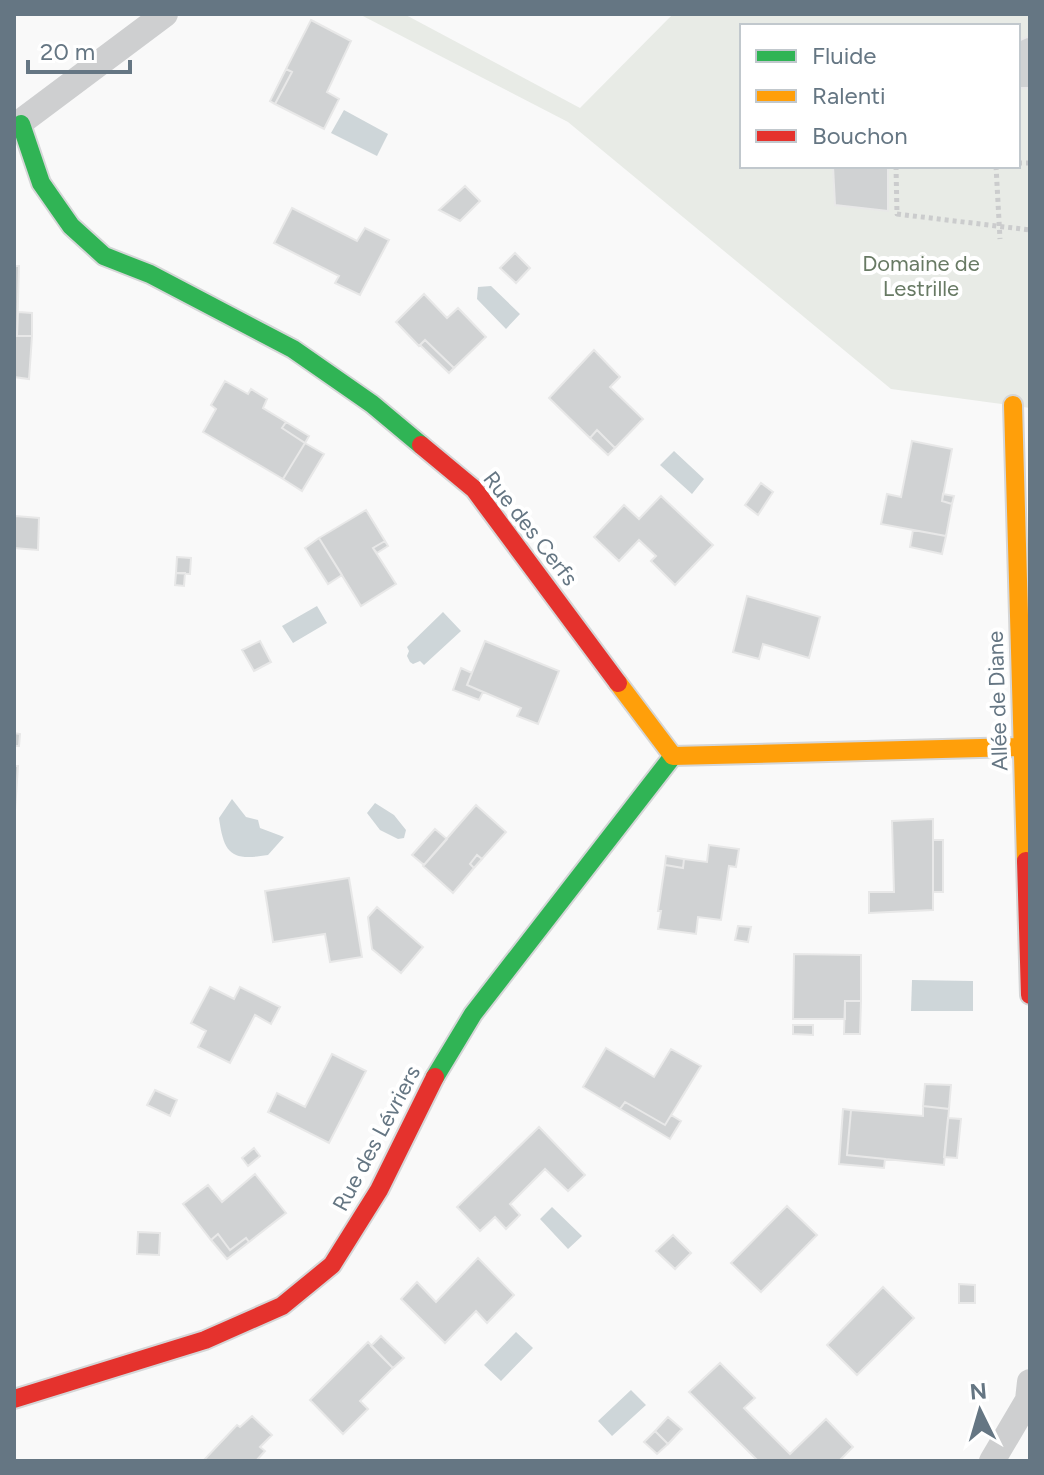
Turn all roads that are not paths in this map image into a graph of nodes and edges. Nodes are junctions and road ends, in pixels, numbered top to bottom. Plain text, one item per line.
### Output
1 (165, 14) edge
2 (17, 126) edge
3 (1013, 405) dead end
4 (1022, 747) junction
5 (673, 756) junction
6 (1030, 995) edge
7 (1030, 1382) edge
8 (14, 1399) edge
9 (992, 1461) edge

1 - 2 street
2 - 5 street, Rue des Cerfs
3 - 4 street, Allée de Diane
4 - 5 street
4 - 6 street, Allée de Diane
5 - 8 street, Rue des Lévriers
7 - 9 street

